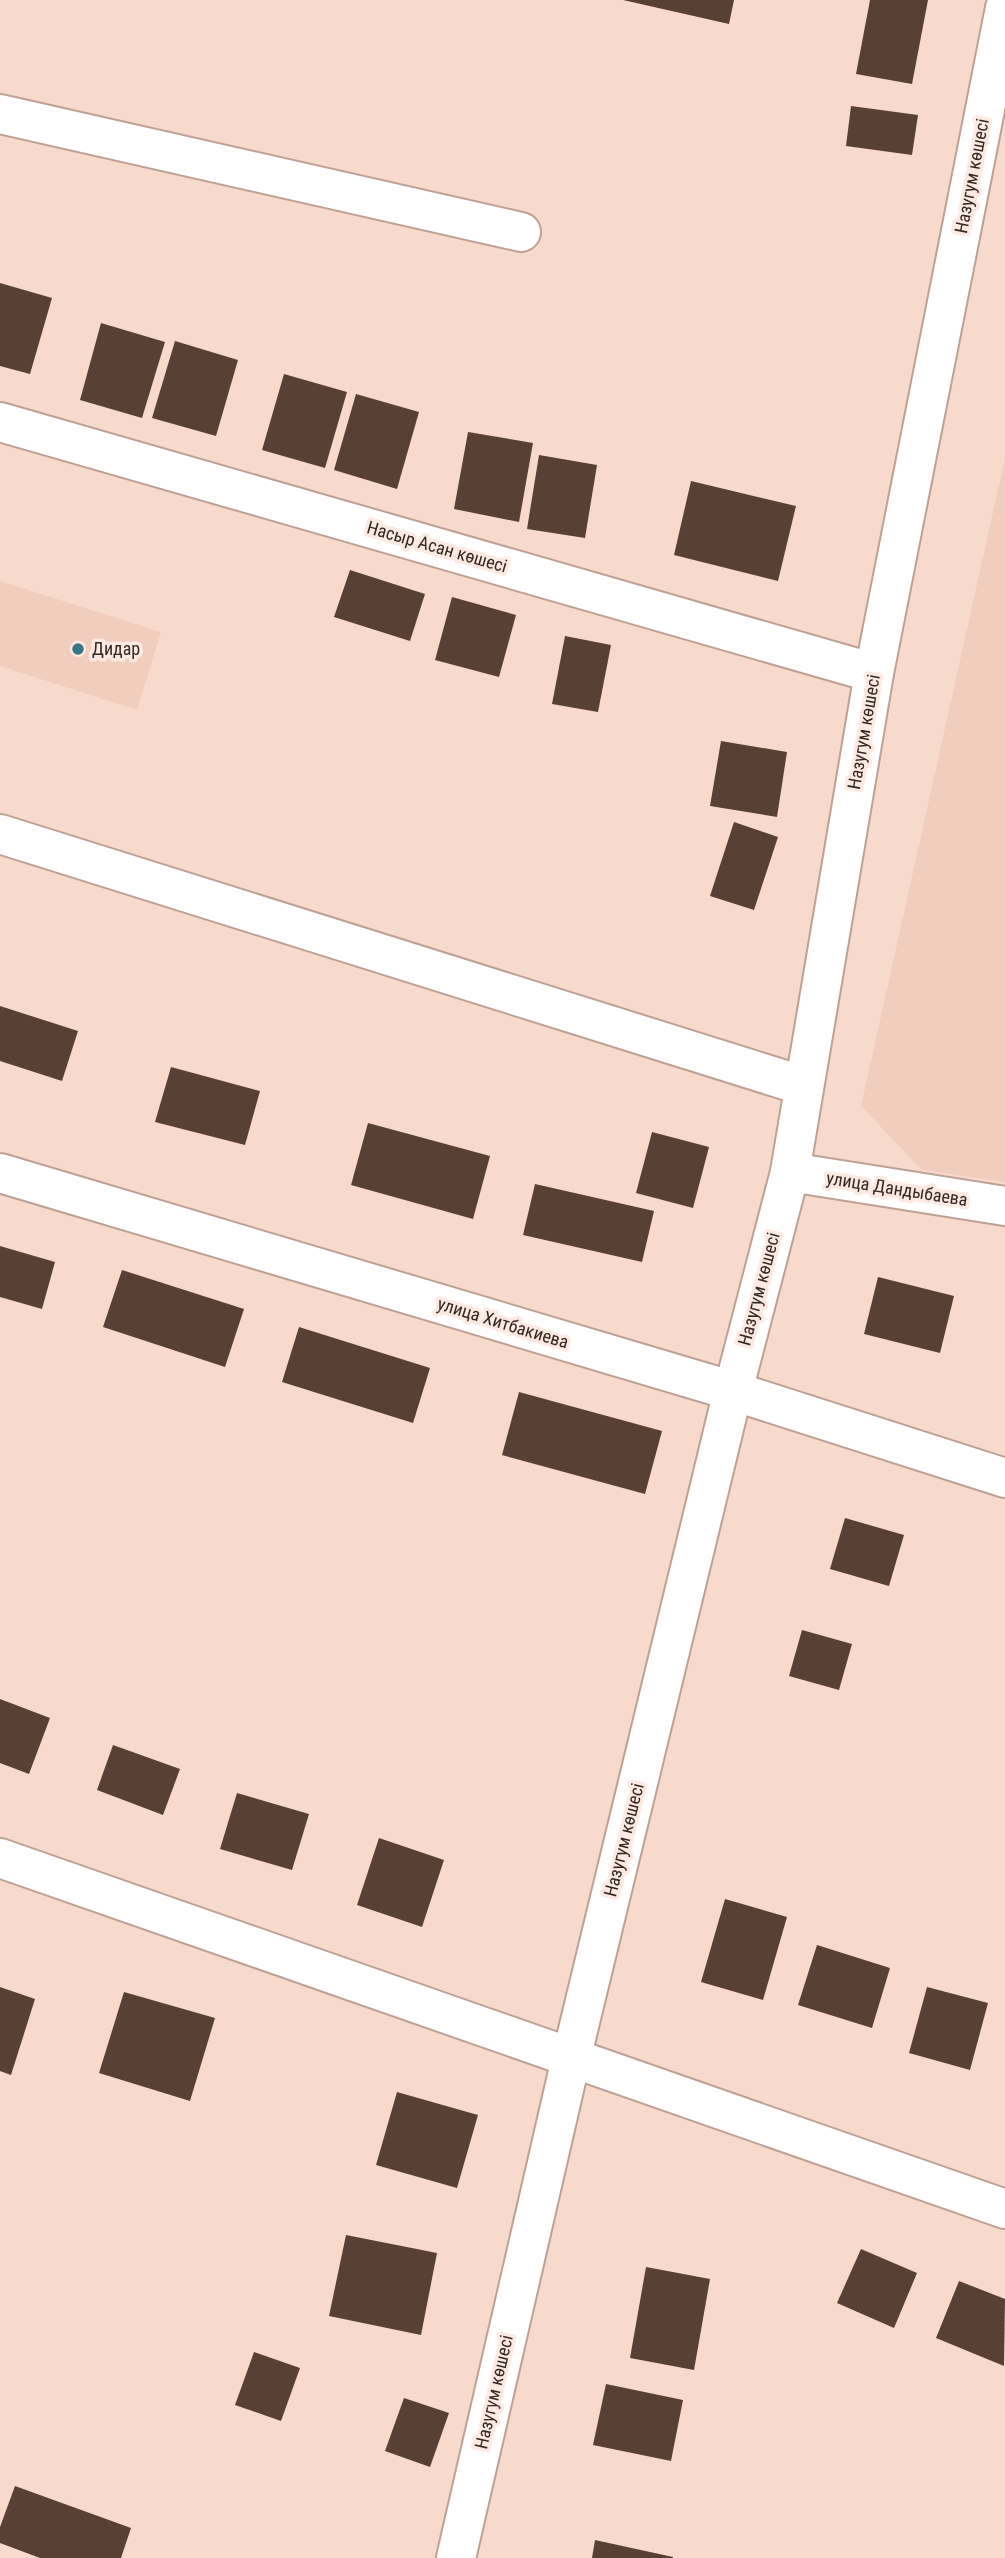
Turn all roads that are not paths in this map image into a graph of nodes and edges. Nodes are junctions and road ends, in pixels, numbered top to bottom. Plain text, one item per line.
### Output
1 (1005, 8) edge
2 (0, 114) edge
3 (520, 232) dead end
4 (0, 422) edge
5 (874, 673) junction
6 (0, 834) edge
7 (804, 1086) junction
8 (790, 1172) junction
9 (0, 1173) edge
10 (1005, 1206) edge
11 (733, 1391) junction
12 (1005, 1478) edge
13 (0, 1858) edge
14 (570, 2059) junction
15 (1005, 2209) edge
16 (456, 2558) edge

1 - 5 street, Назугум көшесі
2 - 3 street
4 - 5 street, Насыр Асан көшесі
5 - 7 street, Назугум көшесі
6 - 7 street
7 - 8 street, Назугум көшесі
8 - 10 street, улица Дандыбаева
8 - 11 street, Назугум көшесі
9 - 11 street, улица Хитбакиева
11 - 12 street, улица Хитбакиева
11 - 14 street, Назугум көшесі
13 - 14 street
14 - 15 street
14 - 16 street, Назугум көшесі

